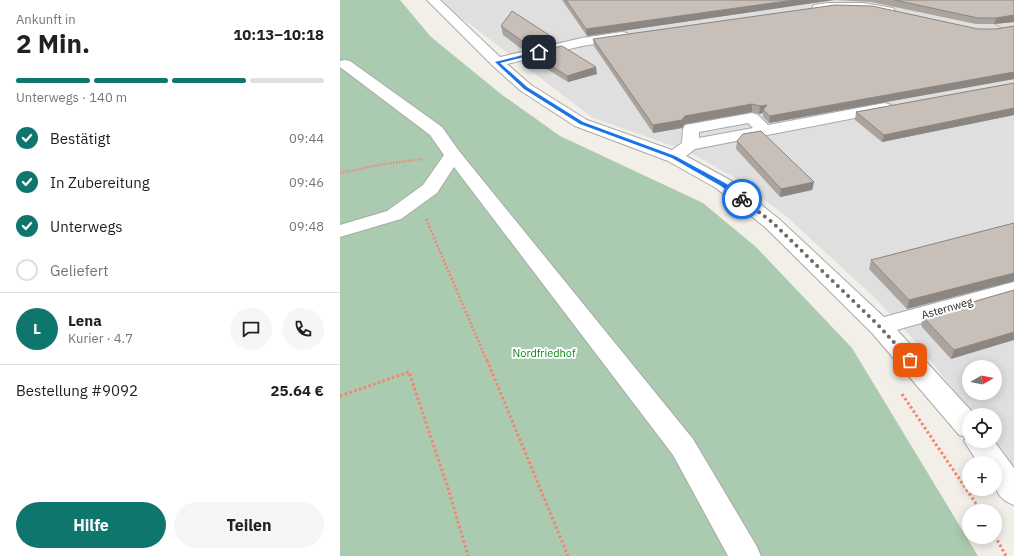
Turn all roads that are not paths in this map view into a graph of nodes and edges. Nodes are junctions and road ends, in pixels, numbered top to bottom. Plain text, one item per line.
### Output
1 (433, 0) edge
2 (807, 10) edge
3 (902, 14) edge
4 (637, 34) edge
5 (497, 62) junction
6 (342, 64) edge
7 (898, 106) edge
8 (453, 155) junction
9 (674, 157) junction
10 (340, 231) edge
11 (1014, 289) edge
12 (880, 327) junction
13 (962, 419) edge
14 (1002, 475) edge
15 (1014, 492) edge
16 (745, 556) edge

1 - 5 street
2 - 3 street
4 - 5 street
5 - 9 street
6 - 8 street
7 - 9 street
8 - 10 street
8 - 16 street
9 - 12 street
11 - 12 street, Asternweg
12 - 13 street
14 - 15 street

